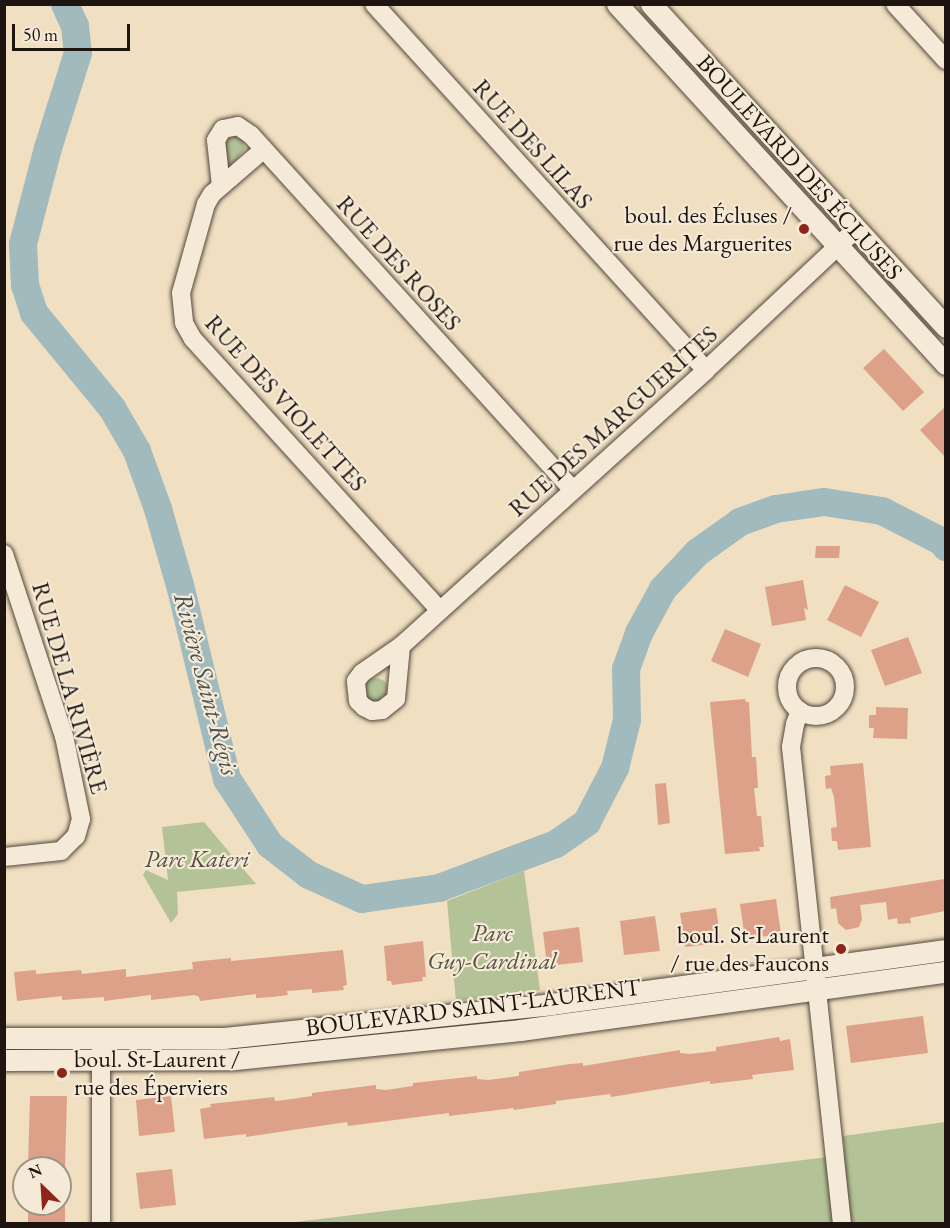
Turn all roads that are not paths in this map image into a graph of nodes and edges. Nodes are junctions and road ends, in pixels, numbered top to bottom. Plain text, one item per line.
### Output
1 (374, 4) edge
2 (651, 4) edge
3 (895, 4) edge
4 (625, 7) edge
5 (945, 60) edge
6 (263, 150) junction
7 (221, 186) junction
8 (856, 230) junction
9 (838, 246) junction
10 (945, 327) edge
11 (945, 364) edge
12 (706, 370) junction
13 (573, 490) junction
14 (4, 554) edge
15 (440, 610) junction
16 (401, 646) dead end
17 (800, 711) dead end
18 (4, 857) edge
19 (945, 950) edge
20 (813, 967) junction
21 (945, 972) edge
22 (816, 990) junction
23 (4, 1038) edge
24 (101, 1038) junction
25 (4, 1060) edge
26 (100, 1060) junction
27 (101, 1224) edge
28 (842, 1224) edge

1 - 12 street, RUE DES LILAS
2 - 8 street, BOULEVARD DES ÉCLUSES
3 - 5 street
4 - 9 street, BOULEVARD DES ÉCLUSES
6 - 7 street, RUE DES VIOLETTES
6 - 7 street, RUE DES ROSES
6 - 13 street, RUE DES ROSES
7 - 15 street, RUE DES VIOLETTES
8 - 9 street, RUE DES MARGUERITES
8 - 10 street, BOULEVARD DES ÉCLUSES
9 - 11 street, BOULEVARD DES ÉCLUSES
9 - 12 street, RUE DES MARGUERITES
12 - 13 street, RUE DES MARGUERITES
13 - 15 street, RUE DES MARGUERITES
14 - 18 street, RUE DE LA RIVIÈRE
15 - 16 street, RUE DES MARGUERITES
17 - 20 street
19 - 20 street, BOULEVARD SAINT-LAURENT
20 - 22 street
20 - 24 street, BOULEVARD SAINT-LAURENT
21 - 22 street, BOULEVARD SAINT-LAURENT
22 - 26 street, BOULEVARD SAINT-LAURENT
22 - 28 street
23 - 24 street, BOULEVARD SAINT-LAURENT
24 - 26 street
25 - 26 street, BOULEVARD SAINT-LAURENT
26 - 27 street

